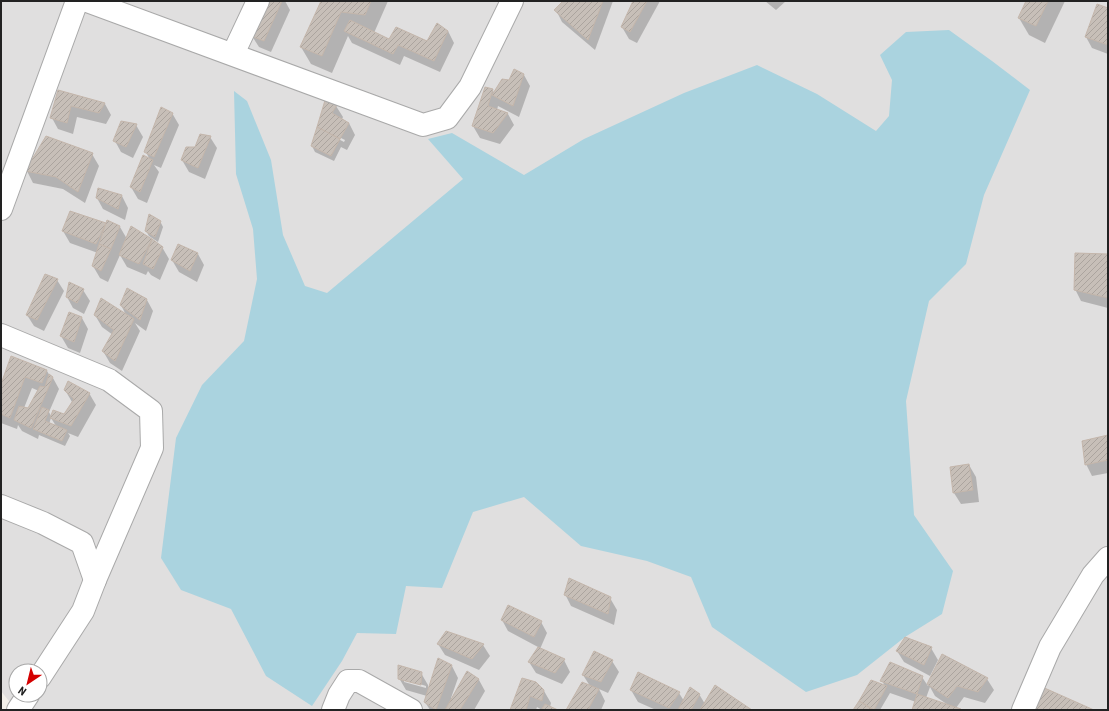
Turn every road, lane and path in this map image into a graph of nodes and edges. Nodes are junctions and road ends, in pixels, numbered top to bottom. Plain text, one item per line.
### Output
1 (77, 1) edge
2 (87, 1) edge
3 (258, 1) edge
4 (512, 1) edge
5 (233, 54) junction
6 (1, 209) edge
7 (1, 334) edge
8 (1, 506) edge
9 (1108, 558) edge
10 (95, 580) junction
11 (48, 664) edge
12 (333, 710) edge
13 (411, 710) edge
14 (1023, 710) edge

1 - 6 street
2 - 5 street
3 - 5 street
4 - 5 street
7 - 10 street
8 - 10 street
9 - 14 street
10 - 11 street
12 - 13 street

